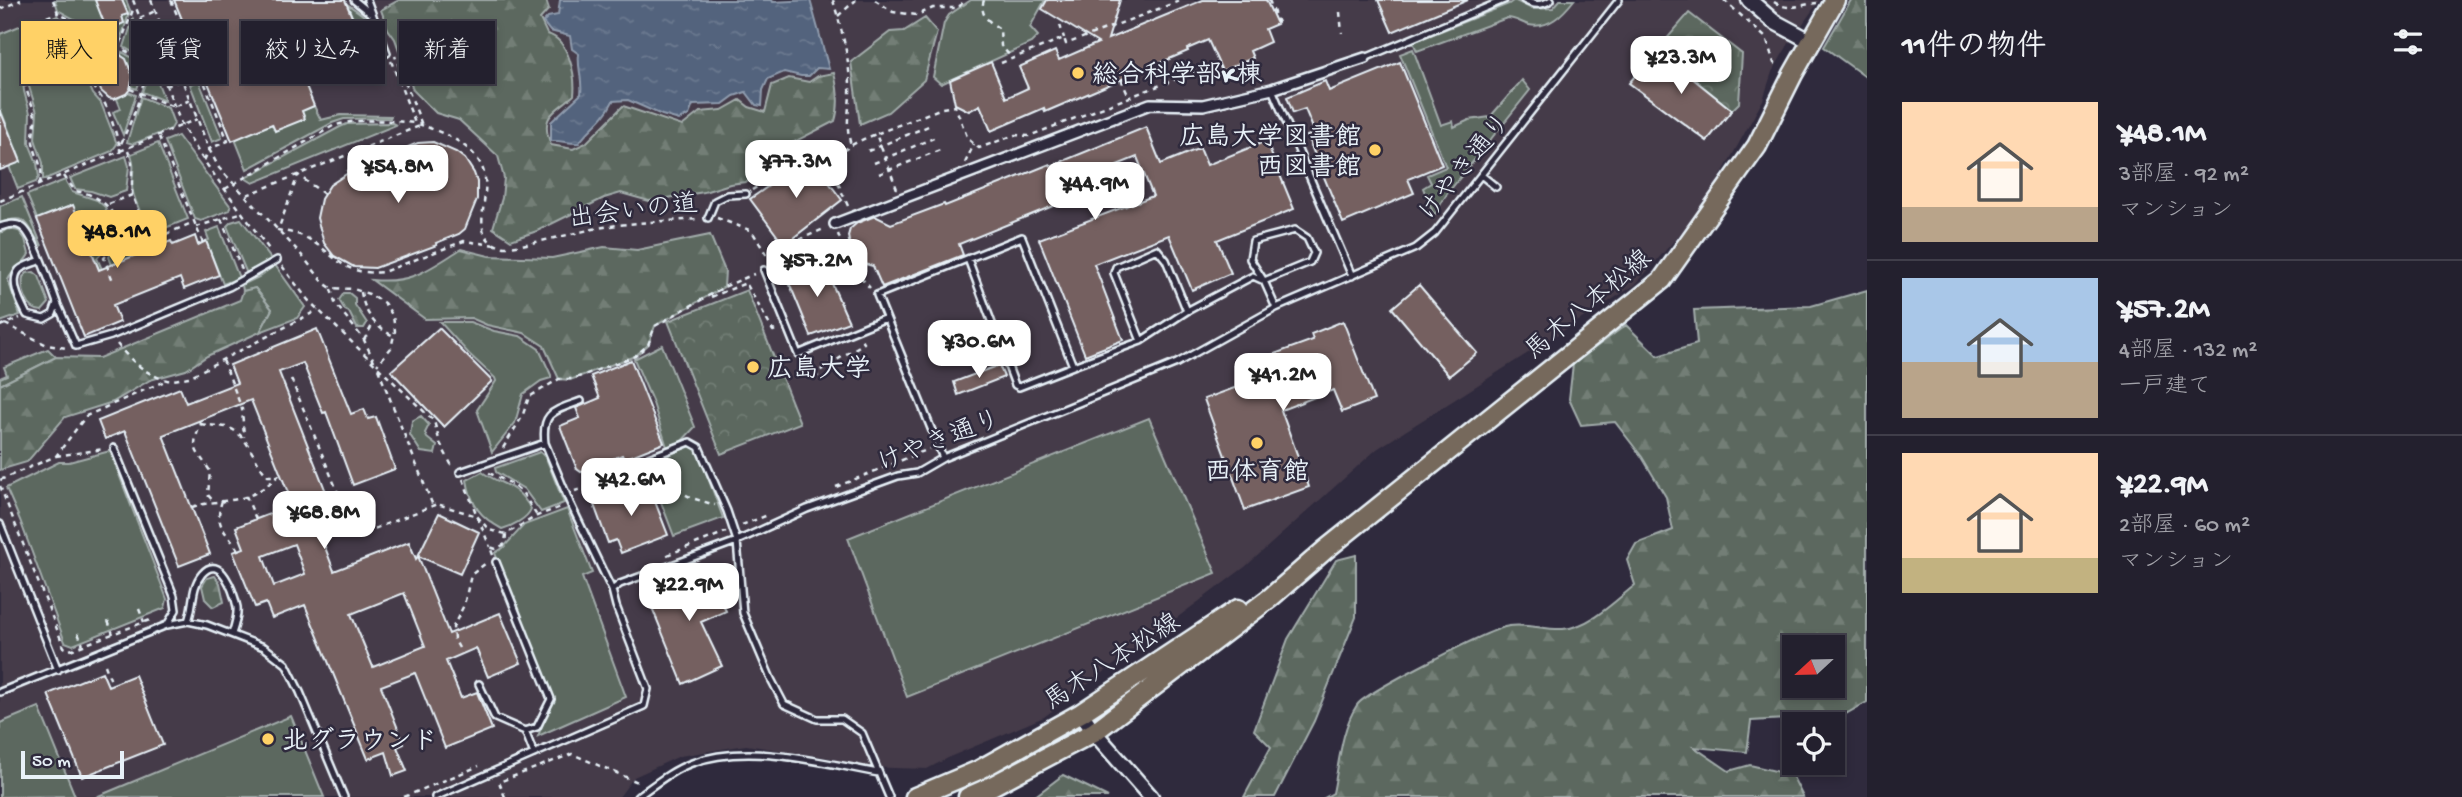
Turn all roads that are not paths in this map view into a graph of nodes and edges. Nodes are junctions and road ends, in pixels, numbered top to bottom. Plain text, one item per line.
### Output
1 (354, 0) edge
2 (367, 0) edge
3 (1504, 0) edge
4 (1524, 0) edge
5 (1619, 0) edge
6 (1749, 0) edge
7 (1550, 1) edge
8 (1832, 5) edge
9 (372, 15) junction
10 (1812, 42) junction
11 (391, 53) road end
12 (1365, 58) joint
13 (1272, 89) junction
14 (1481, 176) junction
15 (1496, 187) dead end
16 (746, 194) road end
17 (708, 218) road end
18 (835, 224) road end
19 (0, 227) edge
20 (968, 259) junction
21 (41, 260) junction
22 (277, 260) road end
23 (764, 270) road end
24 (1352, 276) junction
25 (1264, 281) junction
26 (57, 303) junction
27 (1276, 308) junction
28 (1188, 311) junction
29 (886, 318) junction
30 (1141, 341) junction
31 (1073, 366) junction
32 (581, 401) dead end
33 (545, 443) junction
34 (114, 448) road end
35 (943, 458) junction
36 (624, 468) dead end
37 (460, 472) road end
38 (0, 524) edge
39 (737, 541) junction
40 (1325, 550) junction
41 (496, 562) road end
42 (612, 590) junction
43 (187, 621) junction
44 (167, 625) junction
45 (232, 634) junction
46 (58, 670) junction
47 (479, 684) dead end
48 (0, 692) edge
49 (1081, 713) junction
50 (525, 731) junction
51 (1094, 732) junction
52 (534, 754) junction
53 (879, 773) junction
54 (344, 797) edge
55 (437, 797) edge
56 (637, 797) edge
57 (889, 797) edge
58 (915, 797) edge
59 (968, 797) edge
60 (1151, 797) edge

1 - 9 lane
2 - 9 lane
3 - 12 lane
4 - 7 lane
5 - 14 lane, けやき通り
6 - 10 street
8 - 10 main road, 馬木八本松線
9 - 11 lane
10 - 40 main road, 馬木八本松線
12 - 13 street
13 - 18 street
13 - 24 lane
14 - 15 lane
14 - 24 lane, けやき通り
16 - 17 lane
19 - 21 lane
20 - 29 lane
20 - 31 lane
20 - 31 lane
21 - 26 lane
21 - 26 lane
22 - 26 lane
23 - 29 lane
24 - 27 lane, けやき通り
25 - 25 lane
25 - 27 lane
25 - 28 lane
27 - 35 lane, けやき通り
28 - 30 lane
28 - 30 lane
29 - 35 lane
30 - 31 lane
32 - 33 lane
33 - 37 lane
33 - 42 lane
34 - 44 lane
35 - 39 lane, けやき通り
36 - 39 lane
38 - 46 lane
39 - 42 lane, けやき通り
39 - 53 lane
40 - 49 main road, 馬木八本松線
40 - 51 main road, 馬木八本松線
41 - 50 lane
42 - 52 lane
43 - 44 lane
43 - 45 lane
43 - 45 lane
44 - 46 lane
45 - 54 lane
46 - 48 lane
47 - 50 lane
49 - 51 street
49 - 58 main road, 馬木八本松線
50 - 52 lane
51 - 59 main road, 馬木八本松線
51 - 60 street
52 - 55 lane
53 - 56 lane
53 - 57 lane

